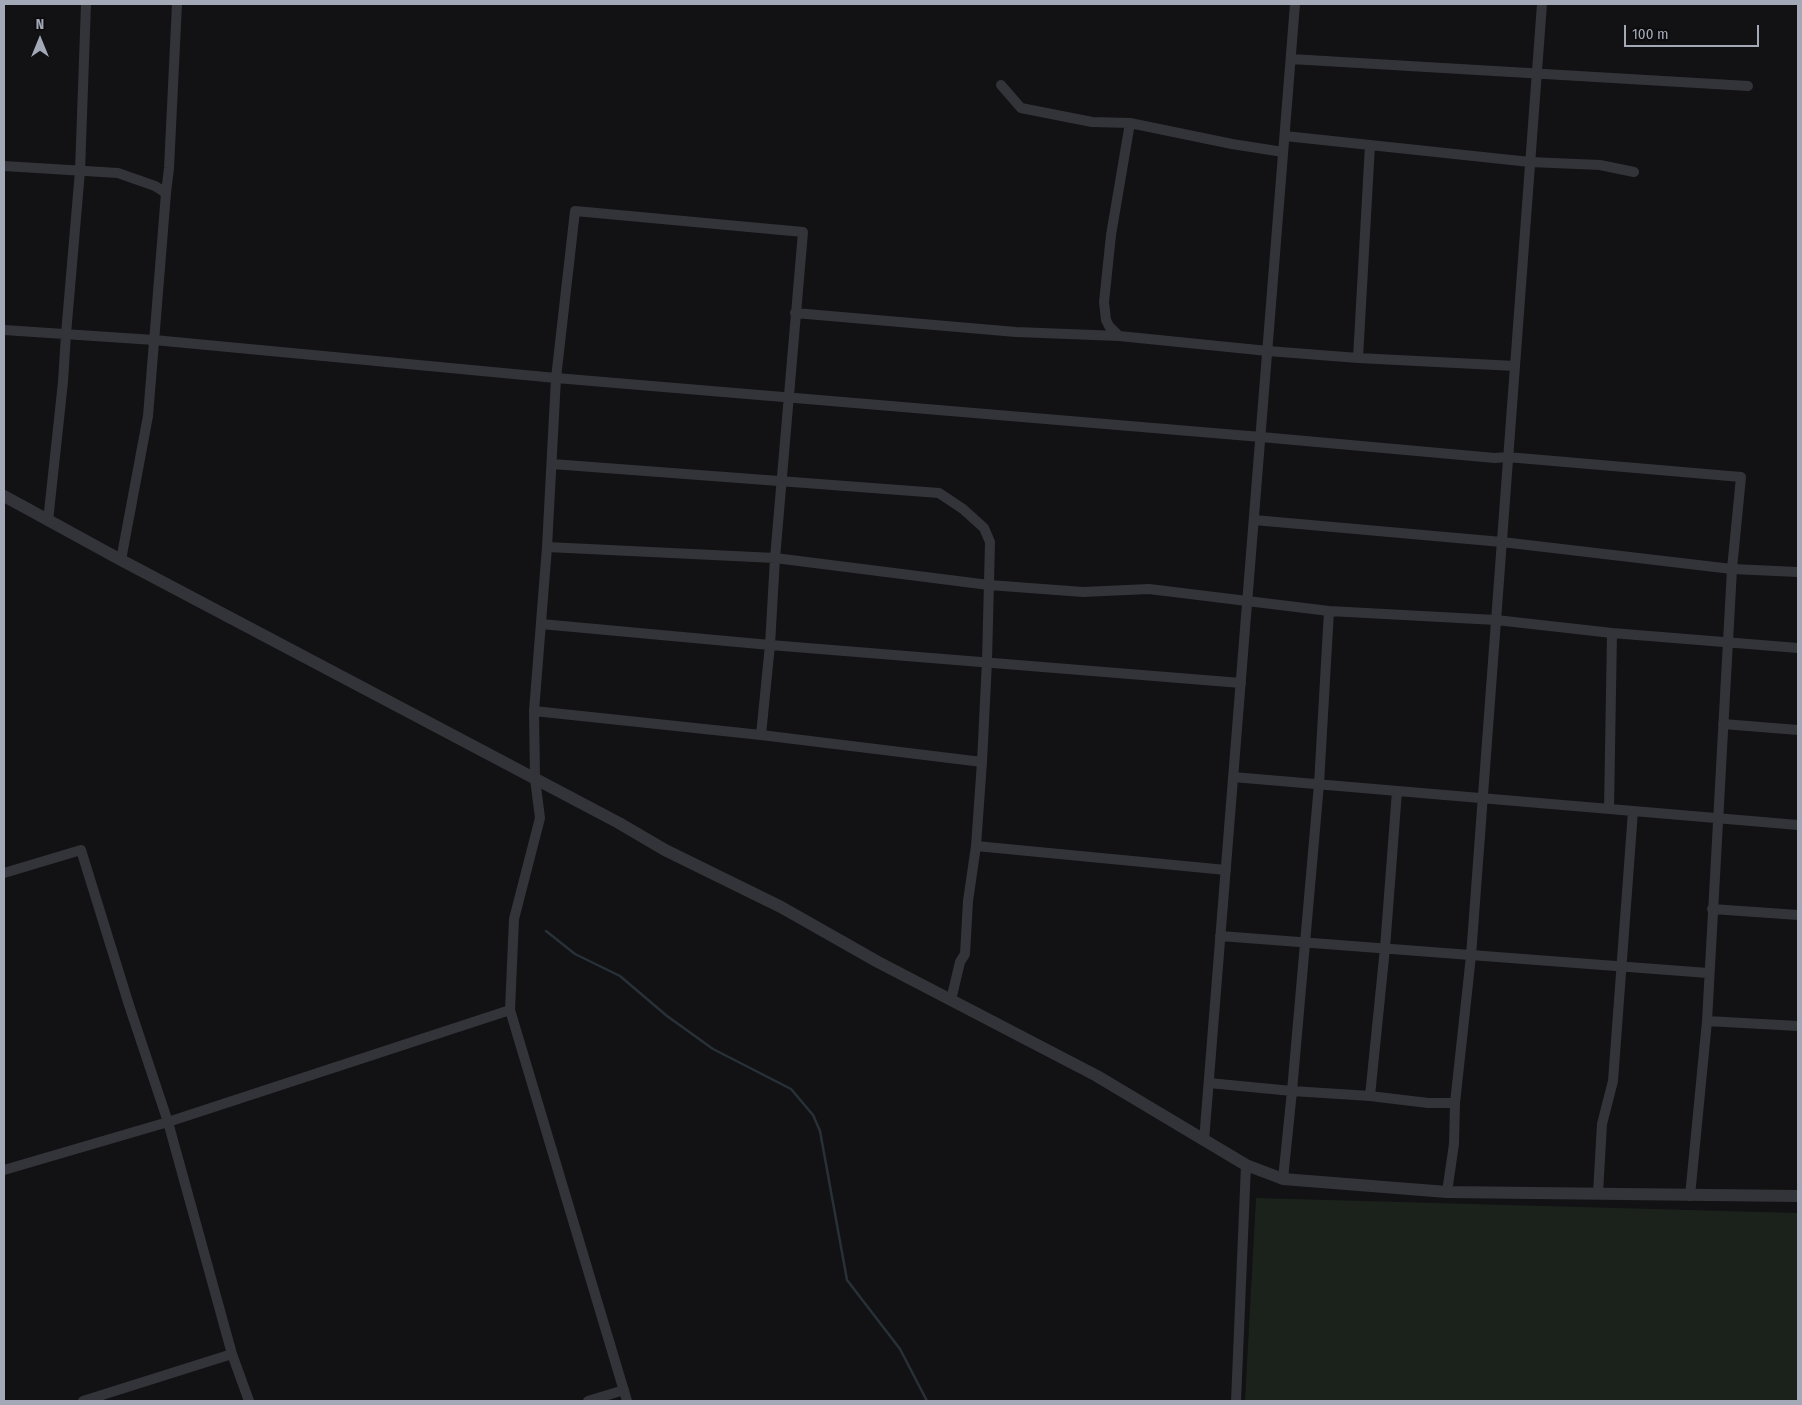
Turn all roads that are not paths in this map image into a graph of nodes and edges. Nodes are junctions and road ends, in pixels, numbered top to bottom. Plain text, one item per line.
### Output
1 (86, 4) edge
2 (177, 4) edge
3 (1296, 4) edge
4 (1542, 4) edge
5 (1291, 59) junction
6 (1536, 73) junction
7 (1000, 85) dead end
8 (1748, 86) dead end
9 (1130, 123) junction
10 (1285, 136) junction
11 (1370, 145) junction
12 (1283, 152) junction
13 (1530, 162) junction
14 (4, 166) edge
15 (80, 170) junction
16 (1634, 172) dead end
17 (166, 193) junction
18 (795, 313) junction
19 (4, 330) edge
20 (66, 334) junction
21 (1119, 336) junction
22 (154, 340) junction
23 (1268, 351) junction
24 (1358, 358) junction
25 (1515, 366) junction
26 (556, 378) junction
27 (789, 397) junction
28 (1261, 437) junction
29 (1508, 457) junction
30 (552, 464) junction
31 (782, 482) junction
32 (4, 496) edge
33 (1254, 520) junction
34 (48, 521) junction
35 (1502, 542) junction
36 (547, 547) junction
37 (775, 558) junction
38 (121, 560) junction
39 (1732, 569) junction
40 (1798, 572) edge
41 (989, 585) junction
42 (1248, 601) junction
43 (1329, 611) junction
44 (1496, 620) junction
45 (541, 624) junction
46 (1612, 633) junction
47 (1728, 641) junction
48 (770, 645) junction
49 (1798, 648) edge
50 (987, 662) junction
51 (1241, 683) junction
52 (534, 711) junction
53 (1723, 724) junction
54 (1798, 730) edge
55 (761, 735) junction
56 (982, 762) junction
57 (1233, 777) junction
58 (534, 779) junction
59 (1319, 784) junction
60 (1397, 791) junction
61 (1483, 798) junction
62 (1609, 809) junction
63 (1633, 811) junction
64 (1718, 818) junction
65 (1798, 825) edge
66 (976, 846) junction
67 (1226, 870) junction
68 (4, 873) edge
69 (1712, 909) junction
70 (1798, 915) edge
71 (1220, 936) junction
72 (1305, 942) junction
73 (1385, 948) junction
74 (1471, 956) junction
75 (1621, 966) junction
76 (1708, 973) junction
77 (951, 1000) junction
78 (510, 1010) junction
79 (1706, 1021) junction
80 (1798, 1026) edge
81 (1209, 1084) junction
82 (1292, 1091) junction
83 (1370, 1096) junction
84 (1455, 1103) junction
85 (168, 1122) junction
86 (1204, 1141) junction
87 (1246, 1165) junction
88 (4, 1170) edge
89 (1283, 1179) junction
90 (1447, 1192) junction
91 (1598, 1194) junction
92 (1690, 1196) junction
93 (1798, 1196) edge
94 (232, 1354) junction
95 (624, 1390) junction
96 (86, 1401) edge
97 (249, 1401) edge
98 (588, 1401) edge
99 (627, 1401) edge
100 (1236, 1401) edge

1 - 15 street
2 - 17 street
3 - 5 street
4 - 6 street
5 - 6 street
5 - 10 street
6 - 8 street
6 - 13 street
7 - 9 street
9 - 12 street
9 - 21 street
10 - 11 street
10 - 12 street
11 - 13 street
11 - 24 street
12 - 23 street
13 - 16 street
13 - 25 street
14 - 15 street
15 - 17 street
15 - 20 street
17 - 22 street
18 - 21 street
18 - 26 street
18 - 27 street
19 - 20 street
20 - 22 street
20 - 34 street
21 - 23 street
22 - 26 street
22 - 38 street
23 - 24 street
23 - 28 street
24 - 25 street
25 - 29 street
26 - 27 street
26 - 30 street
27 - 28 street
27 - 31 street
28 - 29 street
28 - 33 street
29 - 35 street
29 - 39 street
30 - 31 street
30 - 36 street
31 - 37 street
31 - 41 street
32 - 34 street
33 - 35 street
33 - 42 street
34 - 38 street
35 - 39 street
35 - 44 street
36 - 37 street
36 - 45 street
37 - 41 street
37 - 48 street
38 - 58 street
39 - 40 street
39 - 47 street
41 - 42 street
41 - 50 street
42 - 43 street
42 - 51 street
43 - 44 street
43 - 59 street
44 - 46 street
44 - 61 street
45 - 48 street
45 - 52 street
46 - 47 street
46 - 62 street
47 - 49 street
47 - 53 street
48 - 50 street
48 - 55 street
50 - 51 street
50 - 56 street
51 - 57 street
52 - 55 street
52 - 58 street
53 - 54 street
53 - 64 street
55 - 56 street
56 - 66 street
57 - 59 street
57 - 67 street
58 - 77 street
58 - 78 street
59 - 60 street
59 - 72 street
60 - 61 street
60 - 73 street
61 - 62 street
61 - 74 street
62 - 63 street
63 - 64 street
63 - 75 street
64 - 65 street
64 - 69 street
66 - 67 street
66 - 77 street
67 - 71 street
68 - 85 street
69 - 70 street
69 - 76 street
71 - 72 street
71 - 81 street
72 - 73 street
72 - 82 street
73 - 74 street
73 - 83 street
74 - 75 street
74 - 84 street
75 - 76 street
75 - 91 street
76 - 79 street
77 - 86 street
78 - 85 street
78 - 95 street
79 - 80 street
79 - 92 street
81 - 82 street
81 - 86 street
82 - 83 street
82 - 89 street
83 - 84 street
84 - 90 street
85 - 88 street
85 - 94 street
86 - 87 street
87 - 89 street
87 - 100 street
89 - 90 street
90 - 91 street
91 - 92 street
92 - 93 street
94 - 96 street
94 - 97 street
95 - 98 street
95 - 99 street

